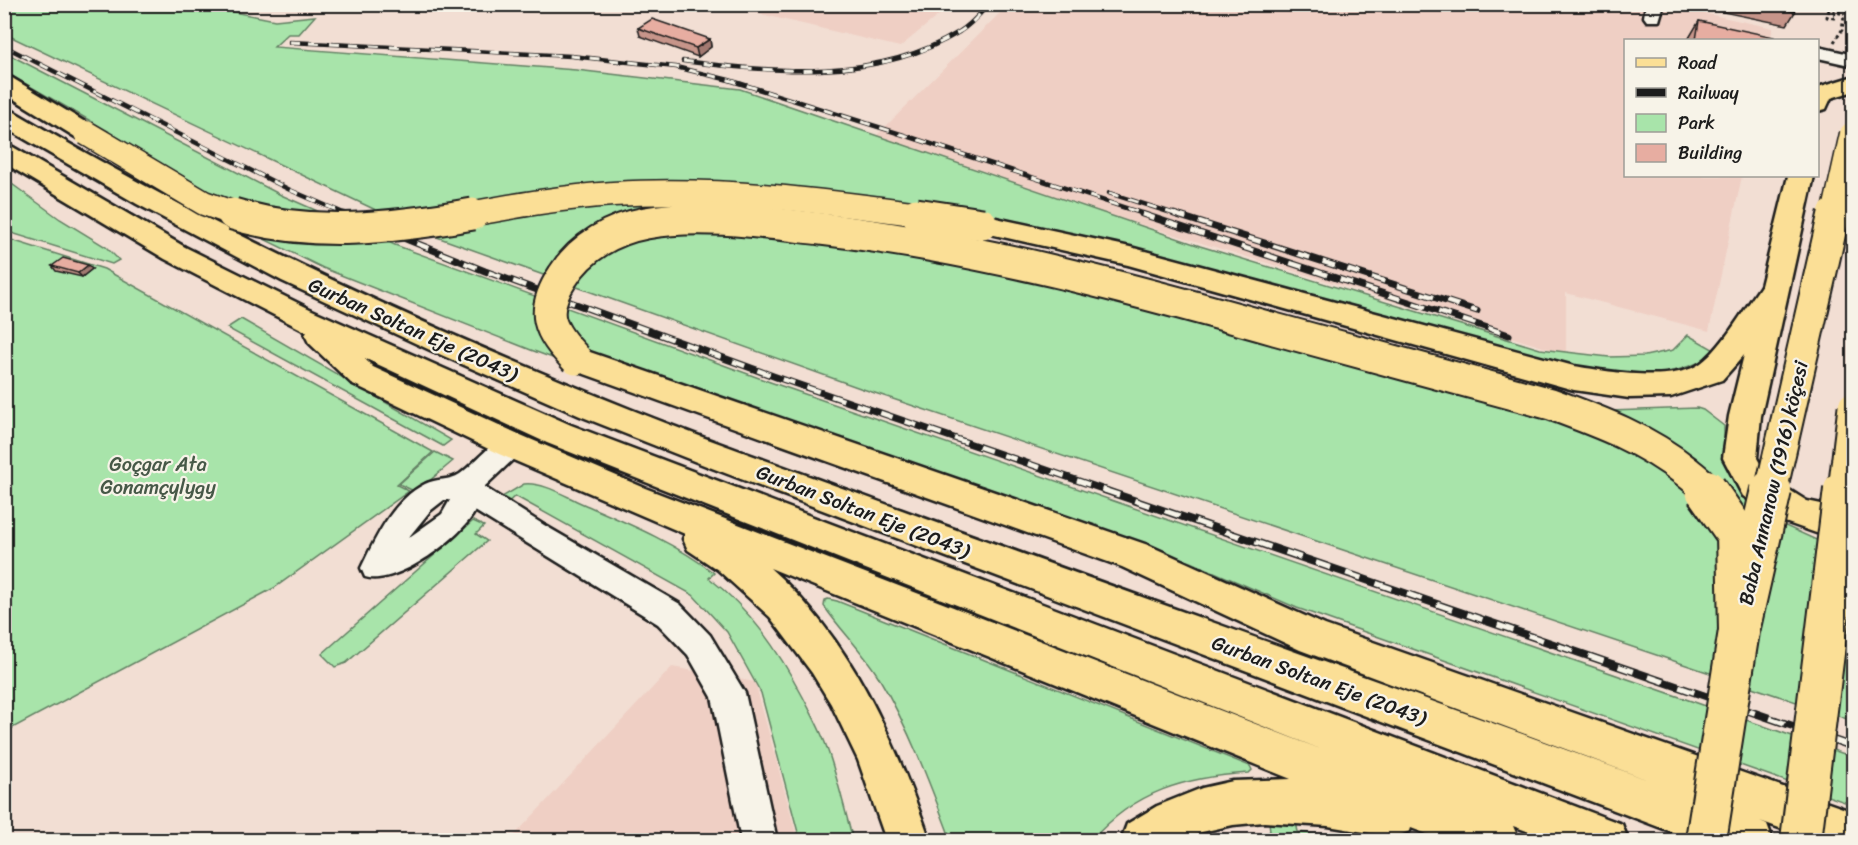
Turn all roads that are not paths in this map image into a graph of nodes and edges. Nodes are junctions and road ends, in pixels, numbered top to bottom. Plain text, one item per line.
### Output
1 (1825, 49) edge
2 (1854, 61) edge
3 (4, 83) edge
4 (1854, 83) edge
5 (1819, 94) edge
6 (4, 116) edge
7 (1853, 130) edge
8 (4, 152) edge
9 (1802, 177) edge
10 (1773, 290) junction
11 (301, 317) junction
12 (1854, 407) edge
13 (511, 445) junction
14 (633, 498) junction
15 (1854, 526) edge
16 (978, 554) junction
17 (1854, 587) edge
18 (1739, 631) junction
19 (1314, 638) junction
20 (1822, 662) junction
21 (1482, 834) edge
22 (1854, 834) edge
23 (759, 840) edge
24 (908, 840) edge
25 (1143, 840) edge
26 (1606, 840) edge
27 (1706, 840) edge
28 (1751, 840) edge
29 (1802, 840) edge

1 - 2 street
3 - 10 main road, bridge
4 - 5 main road
6 - 16 main road, Gurban Soltan Eje (2043)
7 - 18 main road, Baba Annanow (1916) köçesi, bridge
8 - 11 main road, Gurban Soltan Eje (2043)
9 - 10 main road
10 - 15 main road
11 - 13 main road
11 - 26 main road, Gurban Soltan Eje (2043)
12 - 20 main road, bridge
13 - 14 main road
13 - 23 street
14 - 21 main road
14 - 24 main road
16 - 19 main road
16 - 28 main road, Gurban Soltan Eje (2043)
17 - 20 main road, bridge
18 - 19 main road, bridge
18 - 27 main road, Baba Annanow (1916) köçesi, bridge
19 - 22 main road
20 - 29 main road, bridge
21 - 25 main road

